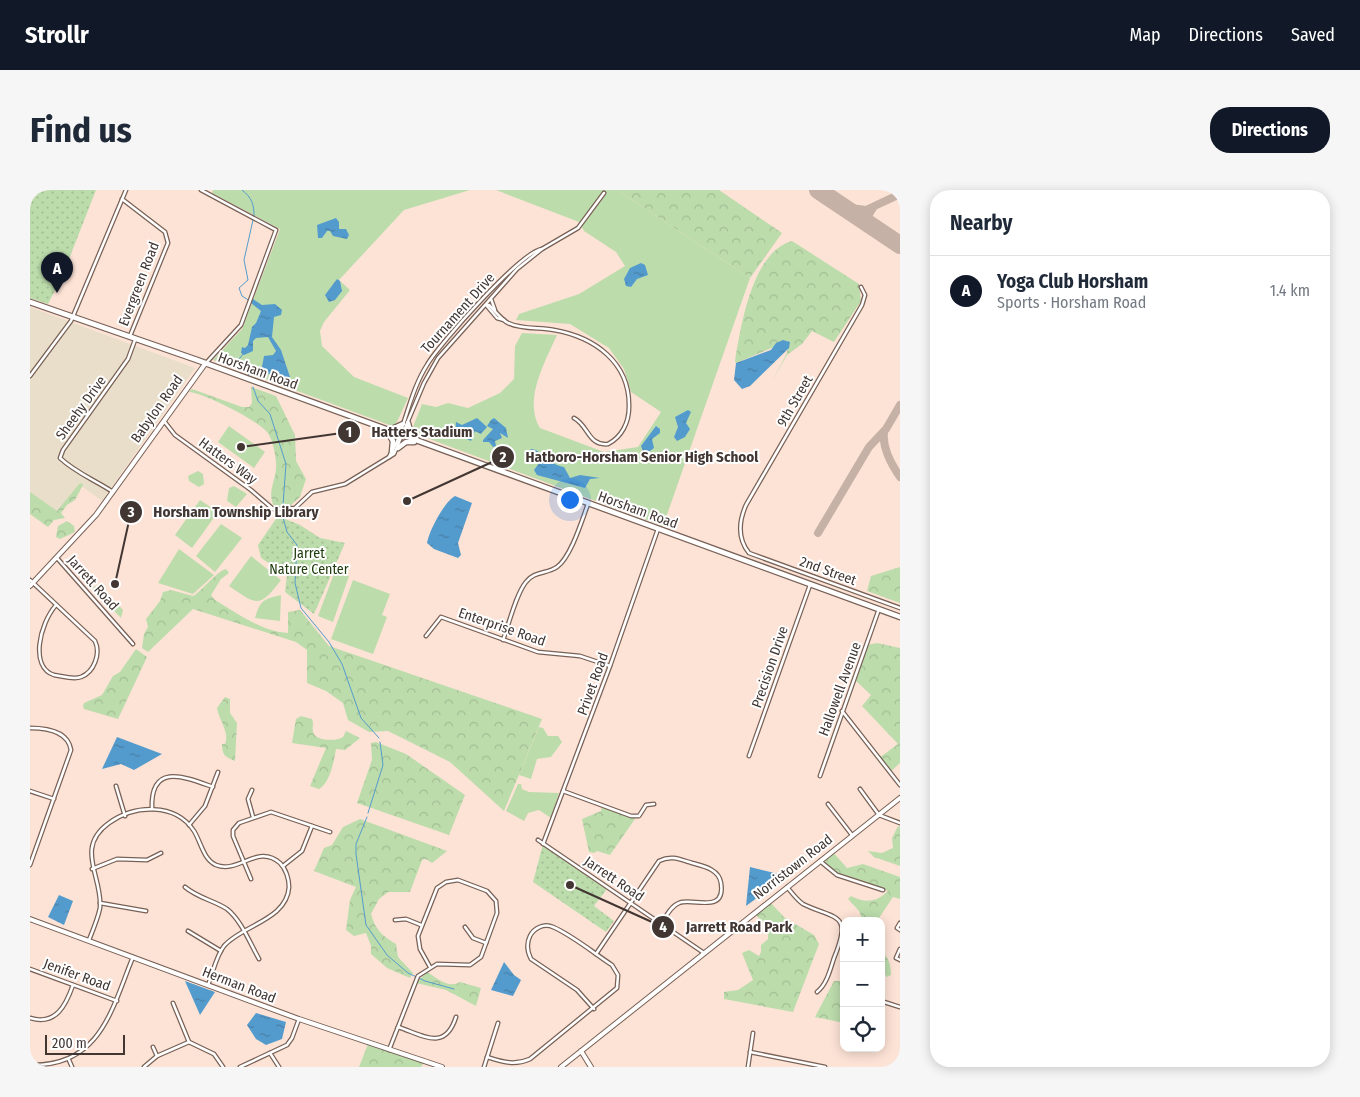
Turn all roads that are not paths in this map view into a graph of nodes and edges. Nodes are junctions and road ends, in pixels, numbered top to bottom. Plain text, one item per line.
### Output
1 (126, 190) edge
2 (201, 190) edge
3 (604, 192) dead end
4 (122, 199) junction
5 (542, 249) junction
6 (861, 287) dead end
7 (491, 299) junction
8 (30, 302) edge
9 (486, 305) junction
10 (496, 312) junction
11 (479, 313) junction
12 (493, 314) junction
13 (72, 317) junction
14 (504, 320) junction
15 (129, 338) junction
16 (135, 340) junction
17 (205, 364) junction
18 (30, 376) edge
19 (574, 418) dead end
20 (163, 420) junction
21 (406, 424) junction
22 (386, 430) junction
23 (401, 436) junction
24 (420, 443) junction
25 (398, 448) junction
26 (392, 452) junction
27 (390, 457) junction
28 (113, 492) junction
29 (588, 504) junction
30 (658, 529) junction
31 (749, 553) joint
32 (57, 558) junction
33 (31, 583) edge
34 (810, 585) junction
35 (56, 605) junction
36 (900, 608) edge
37 (879, 609) junction
38 (900, 617) edge
39 (37, 634) dead end
40 (426, 636) dead end
41 (504, 640) junction
42 (134, 644) dead end
43 (610, 666) junction
44 (40, 670) dead end
45 (842, 711) junction
46 (30, 728) edge
47 (749, 756) dead end
48 (218, 772) dead end
49 (820, 776) dead end
50 (900, 785) edge
51 (116, 786) dead end
52 (212, 787) junction
53 (860, 789) dead end
54 (252, 790) dead end
55 (30, 791) edge
56 (563, 791) junction
57 (900, 798) edge
58 (54, 799) junction
59 (654, 804) dead end
60 (828, 804) dead end
61 (152, 809) junction
62 (879, 815) junction
63 (125, 816) junction
64 (252, 817) junction
65 (900, 823) edge
66 (189, 825) junction
67 (312, 826) junction
68 (330, 832) dead end
69 (852, 835) junction
70 (538, 840) dead end
71 (543, 844) junction
72 (161, 853) dead end
73 (244, 861) junction
74 (820, 861) junction
75 (30, 865) edge
76 (283, 866) junction
77 (92, 869) junction
78 (251, 879) dead end
79 (185, 887) dead end
80 (787, 887) junction
81 (883, 890) dead end
82 (631, 902) junction
83 (100, 903) junction
84 (146, 911) dead end
85 (30, 919) edge
86 (395, 920) dead end
87 (662, 923) junction
88 (900, 923) edge
89 (421, 925) junction
90 (465, 927) dead end
91 (900, 930) edge
92 (188, 931) dead end
93 (243, 932) junction
94 (89, 940) junction
95 (486, 943) junction
96 (900, 949) edge
97 (221, 951) junction
98 (704, 953) junction
99 (596, 954) junction
100 (133, 957) junction
101 (259, 959) dead end
102 (900, 960) edge
103 (430, 966) junction
104 (30, 968) edge
105 (73, 985) junction
106 (208, 985) junction
107 (816, 992) dead end
108 (116, 1001) junction
109 (885, 1002) edge
110 (173, 1003) dead end
111 (900, 1007) edge
112 (594, 1009) junction
113 (30, 1018) edge
114 (456, 1018) dead end
115 (299, 1019) junction
116 (498, 1023) dead end
117 (398, 1027) junction
118 (754, 1033) dead end
119 (189, 1042) junction
120 (153, 1047) dead end
121 (389, 1050) junction
122 (581, 1051) junction
123 (750, 1052) junction
124 (270, 1053) junction
125 (157, 1056) junction
126 (487, 1057) junction
127 (69, 1060) junction
128 (798, 1062) junction
129 (30, 1065) edge
130 (72, 1067) edge
131 (144, 1067) edge
132 (223, 1067) edge
133 (240, 1067) edge
134 (279, 1067) edge
135 (442, 1067) edge
136 (484, 1067) edge
137 (561, 1067) edge
138 (591, 1067) edge
139 (748, 1067) edge
140 (797, 1067) edge
141 (825, 1067) edge

1 - 4 street
2 - 17 street, Babylon Road
3 - 5 street, Tournament Drive
4 - 13 street
4 - 15 street, Evergreen Road
5 - 7 street, Tournament Drive
5 - 21 street, Tournament Drive
6 - 31 street, 9th Street
7 - 9 street, Tournament Drive
7 - 10 street
8 - 13 main road, Horsham Road
9 - 10 street
9 - 11 street, Tournament Drive
9 - 12 street
10 - 14 street
11 - 12 street
11 - 21 street, Tournament Drive
12 - 14 street
13 - 15 main road, Horsham Road
13 - 18 street
14 - 19 street
15 - 16 main road, Horsham Road
16 - 17 main road, Horsham Road
16 - 28 street, Sheehy Drive
17 - 20 street, Babylon Road
17 - 22 main road, Horsham Road
20 - 27 street, Hatters Way
20 - 28 street, Babylon Road
21 - 22 main road
21 - 23 street, Tournament Drive
21 - 24 main road
22 - 23 main road, Horsham Road
22 - 26 main road
23 - 24 main road, Horsham Road
23 - 25 street, Hatters Way
23 - 26 street
24 - 25 main road
24 - 29 main road, Horsham Road
25 - 27 street, Hatters Way
26 - 27 street
28 - 32 street, Babylon Road
29 - 30 main road, Horsham Road
29 - 41 street
30 - 34 main road, Horsham Road
30 - 43 street, Privet Road
31 - 36 street, 2nd Street
32 - 33 street, Babylon Road
32 - 42 street, Jarrett Road
33 - 35 street
34 - 37 main road, Horsham Road
34 - 47 street, Precision Drive
35 - 39 street
35 - 44 street
37 - 38 main road, Horsham Road
37 - 45 street, Hallowell Avenue
40 - 41 street, Enterprise Road
41 - 43 street, Enterprise Road
43 - 56 street, Privet Road
45 - 49 street, Hallowell Avenue
45 - 50 street
46 - 58 street
48 - 52 street
51 - 63 street
52 - 61 street
52 - 66 street
53 - 62 street
54 - 64 street
55 - 58 street
56 - 59 street
56 - 71 street, Privet Road
57 - 62 street, Norristown Road
58 - 75 street
60 - 69 street
61 - 63 street
61 - 66 street
62 - 65 street
62 - 69 street, Norristown Road
63 - 77 street
64 - 67 street
64 - 73 street
66 - 73 street
67 - 68 street
67 - 76 street
69 - 74 street, Norristown Road
70 - 71 street, Jarrett Road
71 - 82 street, Jarrett Road
72 - 77 street
73 - 76 street
73 - 78 street
74 - 80 street, Norristown Road
74 - 81 street
76 - 93 street
77 - 83 street
79 - 93 street
80 - 98 street, Norristown Road
80 - 107 street
82 - 87 street, Jarrett Road
82 - 87 street
82 - 99 street
83 - 84 street
83 - 94 street
85 - 94 street, Herman Road
86 - 89 street
87 - 98 street, Jarrett Road
88 - 91 street
89 - 95 street
89 - 103 street
90 - 95 street
92 - 97 street
93 - 97 street
93 - 101 street
94 - 100 street, Herman Road
95 - 103 street
96 - 102 street
97 - 106 street
98 - 122 street, Norristown Road
99 - 112 street
99 - 112 street
100 - 106 street, Herman Road
100 - 108 street
103 - 117 street
104 - 105 street, Jenifer Road
105 - 108 street, Jenifer Road
105 - 113 street
106 - 115 street, Herman Road
108 - 127 street
109 - 111 street
110 - 119 street
112 - 126 street
114 - 117 street
115 - 121 street, Herman Road
115 - 124 street
116 - 126 street
117 - 121 street
118 - 123 street
119 - 125 street
119 - 132 street
120 - 125 street
121 - 135 street, Herman Road
122 - 137 street, Norristown Road
122 - 138 street
123 - 128 street
123 - 139 street
124 - 133 street
124 - 134 street
125 - 131 street
126 - 136 street
127 - 129 street
127 - 130 street
128 - 140 street
128 - 141 street

